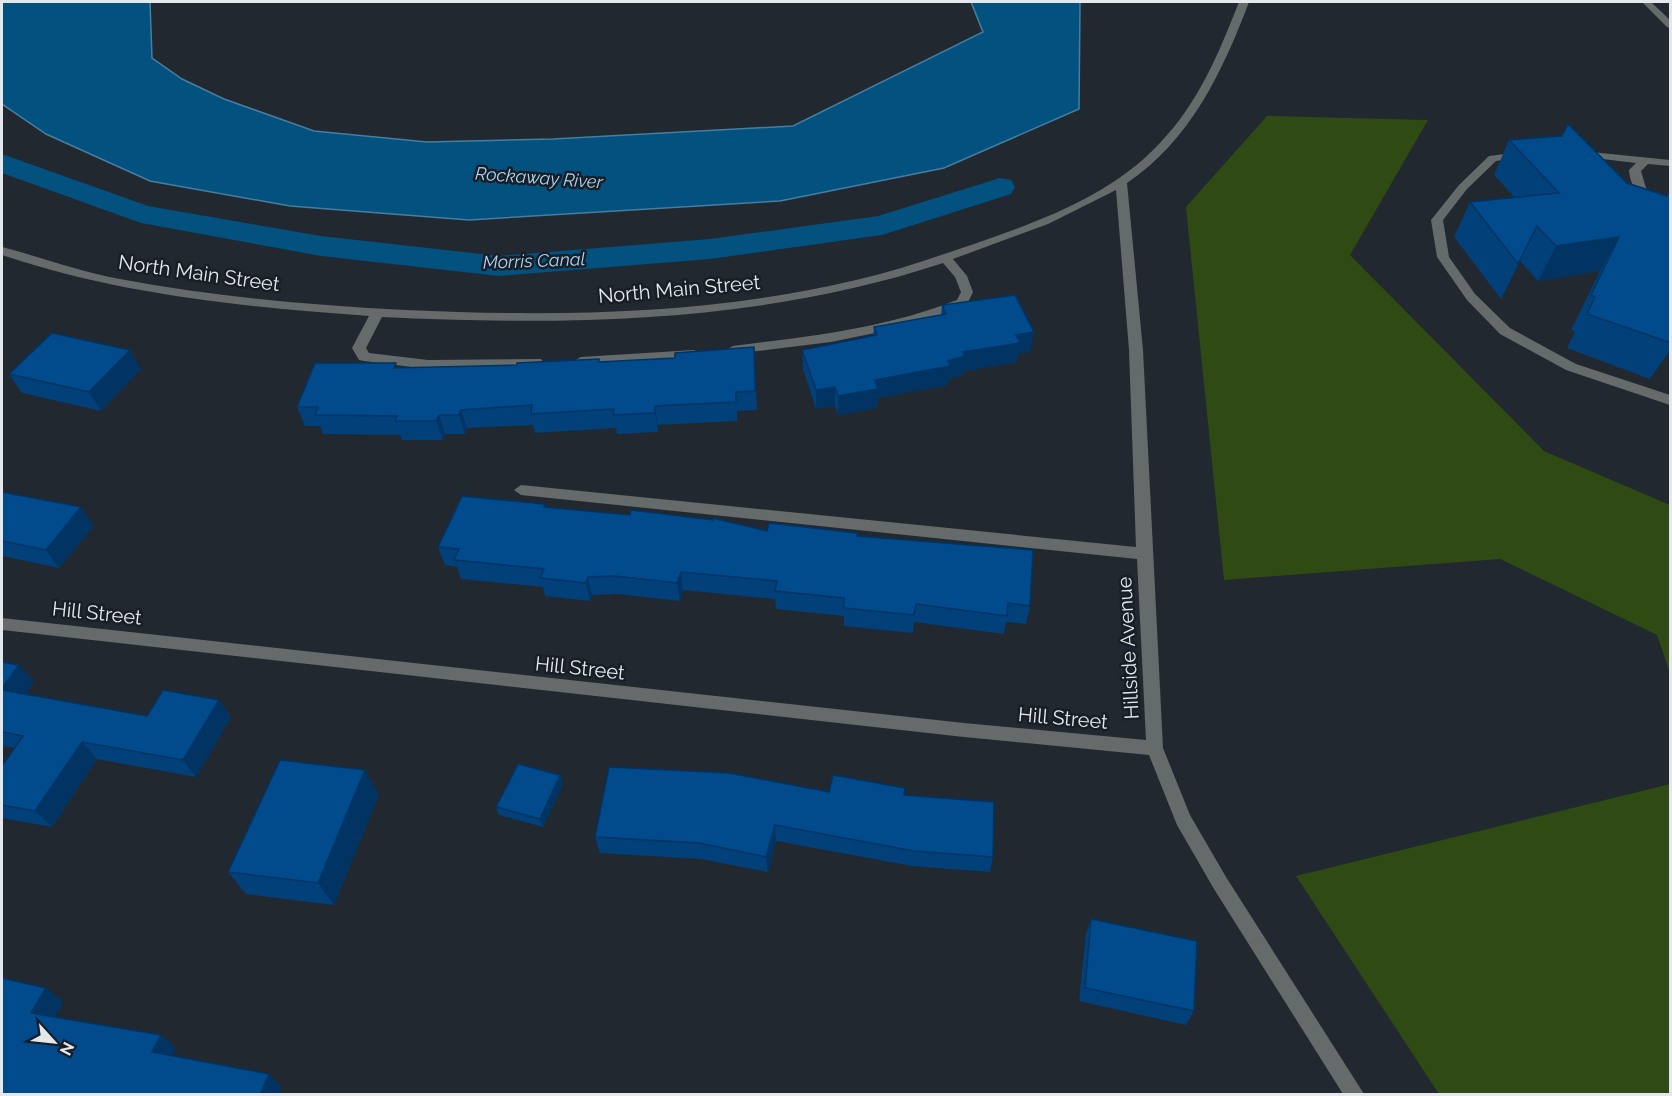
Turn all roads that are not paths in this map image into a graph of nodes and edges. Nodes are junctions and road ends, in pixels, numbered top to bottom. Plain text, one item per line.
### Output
1 (1244, 2) edge
2 (1646, 2) edge
3 (1671, 25) edge
4 (1566, 152) edge
5 (1534, 154) edge
6 (1646, 160) junction
7 (1671, 163) edge
8 (1121, 182) junction
9 (1671, 210) edge
10 (2, 251) edge
11 (945, 258) junction
12 (377, 314) junction
13 (571, 361) edge
14 (549, 362) edge
15 (1671, 400) edge
16 (521, 490) dead end
17 (1144, 554) junction
18 (2, 624) edge
19 (1155, 748) junction
20 (1354, 1095) edge

1 - 8 street, North Main Street
2 - 3 street
4 - 6 street
5 - 15 street
6 - 7 street
6 - 9 street
8 - 11 street, North Main Street
8 - 17 street, Hillside Avenue
10 - 12 street, North Main Street
11 - 12 street, North Main Street
11 - 13 street
12 - 14 street
16 - 17 street
17 - 19 street, Hillside Avenue
18 - 19 street, Hill Street
19 - 20 street, Hillside Avenue

